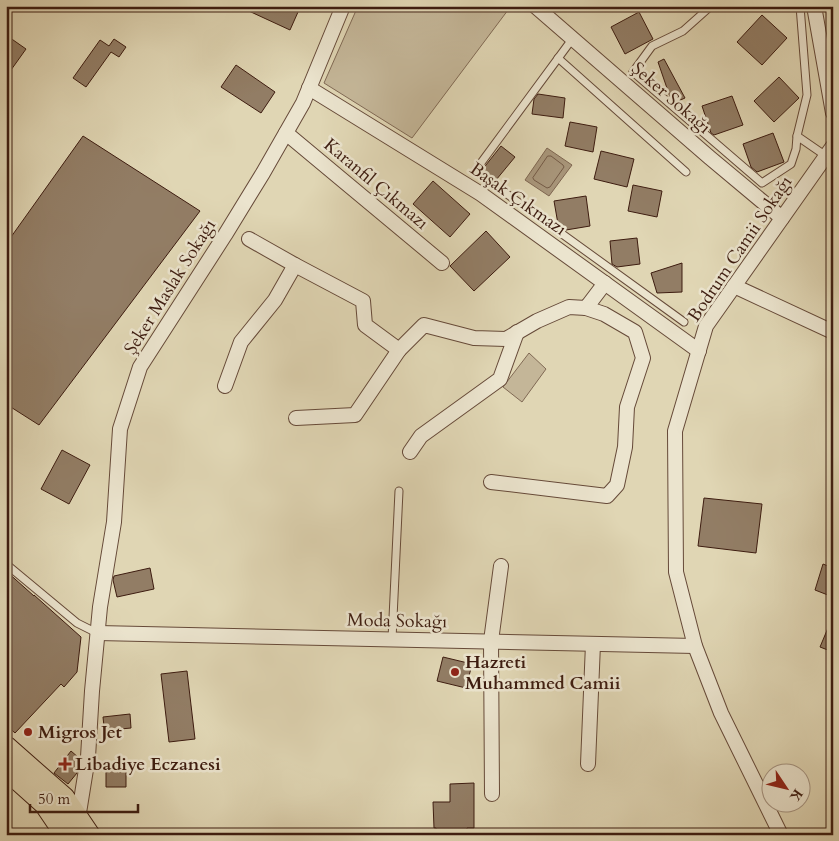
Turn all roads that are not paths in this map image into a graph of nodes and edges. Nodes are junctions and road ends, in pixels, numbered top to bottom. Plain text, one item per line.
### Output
1 (343, 6) edge
2 (535, 6) edge
3 (710, 6) edge
4 (800, 6) edge
5 (814, 6) edge
6 (573, 38) junction
7 (558, 58) junction
8 (309, 88) junction
9 (833, 113) edge
10 (286, 133) junction
11 (797, 136) junction
12 (829, 151) edge
13 (686, 172) dead end
14 (782, 218) junction
15 (249, 239) dead end
16 (442, 263) dead end
17 (295, 265) junction
18 (605, 283) junction
19 (734, 286) junction
20 (586, 308) junction
21 (684, 322) dead end
22 (517, 332) junction
23 (833, 332) edge
24 (399, 350) junction
25 (699, 351) junction
26 (225, 386) dead end
27 (296, 418) dead end
28 (410, 452) dead end
29 (491, 482) dead end
30 (400, 491) dead end
31 (6, 564) edge
32 (501, 566) dead end
33 (98, 633) junction
34 (392, 639) junction
35 (491, 641) junction
36 (593, 644) junction
37 (695, 646) junction
38 (6, 747) edge
39 (588, 764) dead end
40 (6, 769) edge
41 (492, 794) dead end
42 (78, 829) edge
43 (781, 835) edge

1 - 8 street, Şeker Maslak Sokağı
2 - 6 street, Şeker Sokağı
3 - 11 lane
4 - 11 lane
5 - 9 street
6 - 7 lane
6 - 14 street, Şeker Sokağı
7 - 13 lane
7 - 21 lane
8 - 10 street, Şeker Maslak Sokağı
8 - 18 street, Başak Çıkmazı
10 - 16 street, Karanfil Çıkmazı
10 - 33 street, Şeker Maslak Sokağı
11 - 12 lane
12 - 14 street, Bodrum Camii Sokağı
14 - 19 street, Bodrum Camii Sokağı
15 - 17 street
17 - 24 street
17 - 26 street
18 - 20 street
18 - 25 street, Başak Çıkmazı
19 - 23 street
19 - 25 street, Bodrum Camii Sokağı
20 - 22 street
20 - 29 street
22 - 24 street
22 - 28 street
24 - 27 street
25 - 37 street, Bodrum Camii Sokağı
30 - 34 lane
31 - 33 lane
32 - 35 street
33 - 34 street, Moda Sokağı
33 - 42 street, Şeker Maslak Sokağı
34 - 35 street, Moda Sokağı
35 - 36 street, Moda Sokağı
35 - 41 street
36 - 37 street, Moda Sokağı
36 - 39 street
37 - 43 street, Bodrum Camii Sokağı
38 - 42 main road
40 - 42 main road

